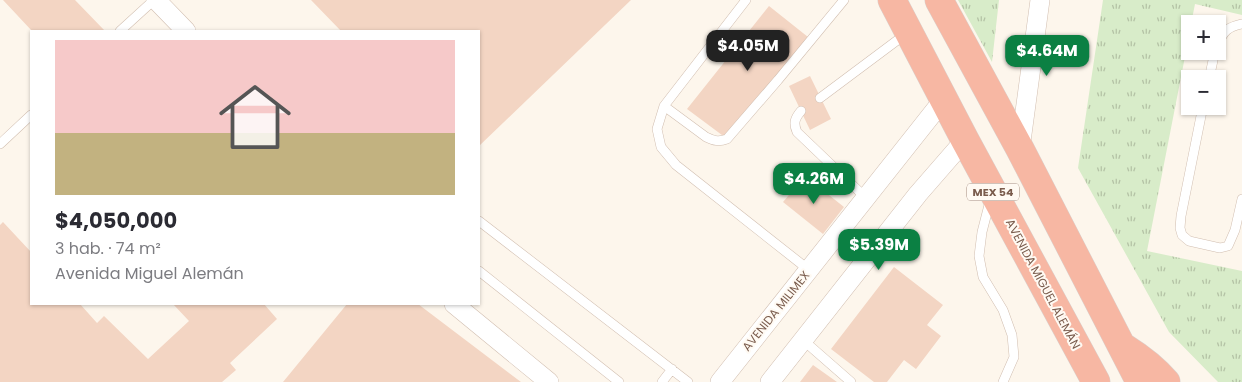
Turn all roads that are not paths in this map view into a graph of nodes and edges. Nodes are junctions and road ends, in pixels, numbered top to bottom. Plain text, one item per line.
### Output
1 (155, 0) edge
2 (746, 0) edge
3 (844, 0) edge
4 (892, 0) edge
5 (939, 0) edge
6 (1040, 0) edge
7 (1242, 24) edge
8 (121, 30) edge
9 (185, 30) edge
10 (909, 31) junction
11 (1226, 31) edge
12 (820, 98) dead end
13 (944, 99) junction
14 (664, 106) junction
15 (801, 111) dead end
16 (1201, 115) edge
17 (30, 116) edge
18 (965, 140) junction
19 (0, 144) edge
20 (1020, 149) junction
21 (993, 191) junction
22 (866, 198) junction
23 (1242, 199) edge
24 (480, 222) edge
25 (809, 270) junction
26 (480, 272) edge
27 (455, 305) edge
28 (803, 340) junction
29 (1120, 345) junction
30 (672, 370) junction
31 (549, 382) edge
32 (618, 382) edge
33 (662, 382) edge
34 (688, 382) edge
35 (720, 382) edge
36 (770, 382) edge
37 (851, 382) edge
38 (1003, 382) edge
39 (1096, 382) edge
40 (1140, 382) edge
41 (1166, 382) edge

1 - 8 lane
1 - 9 street
2 - 14 lane
3 - 14 lane
4 - 10 highway, AVENIDA MIGUEL ALEMÁN / MEX 54
5 - 20 highway, MEX 54
6 - 20 street
7 - 11 lane
10 - 12 lane
10 - 13 highway, AVENIDA MIGUEL ALEMÁN / MEX 54
13 - 18 highway, AVENIDA MIGUEL ALEMÁN / MEX 54
13 - 22 street, AVENIDA MILIMEX
14 - 25 lane
15 - 22 lane
16 - 23 lane
17 - 19 lane
18 - 21 highway, AVENIDA MIGUEL ALEMÁN / MEX 54
18 - 28 street
20 - 29 highway, MEX 54
21 - 38 lane
21 - 39 highway, AVENIDA MIGUEL ALEMÁN / MEX 54
22 - 25 street, AVENIDA MILIMEX
24 - 30 lane
25 - 35 street, AVENIDA MILIMEX
26 - 32 lane
27 - 31 street
28 - 36 street
28 - 37 lane
29 - 40 highway, MEX 54
29 - 41 highway
30 - 33 lane
30 - 34 lane

